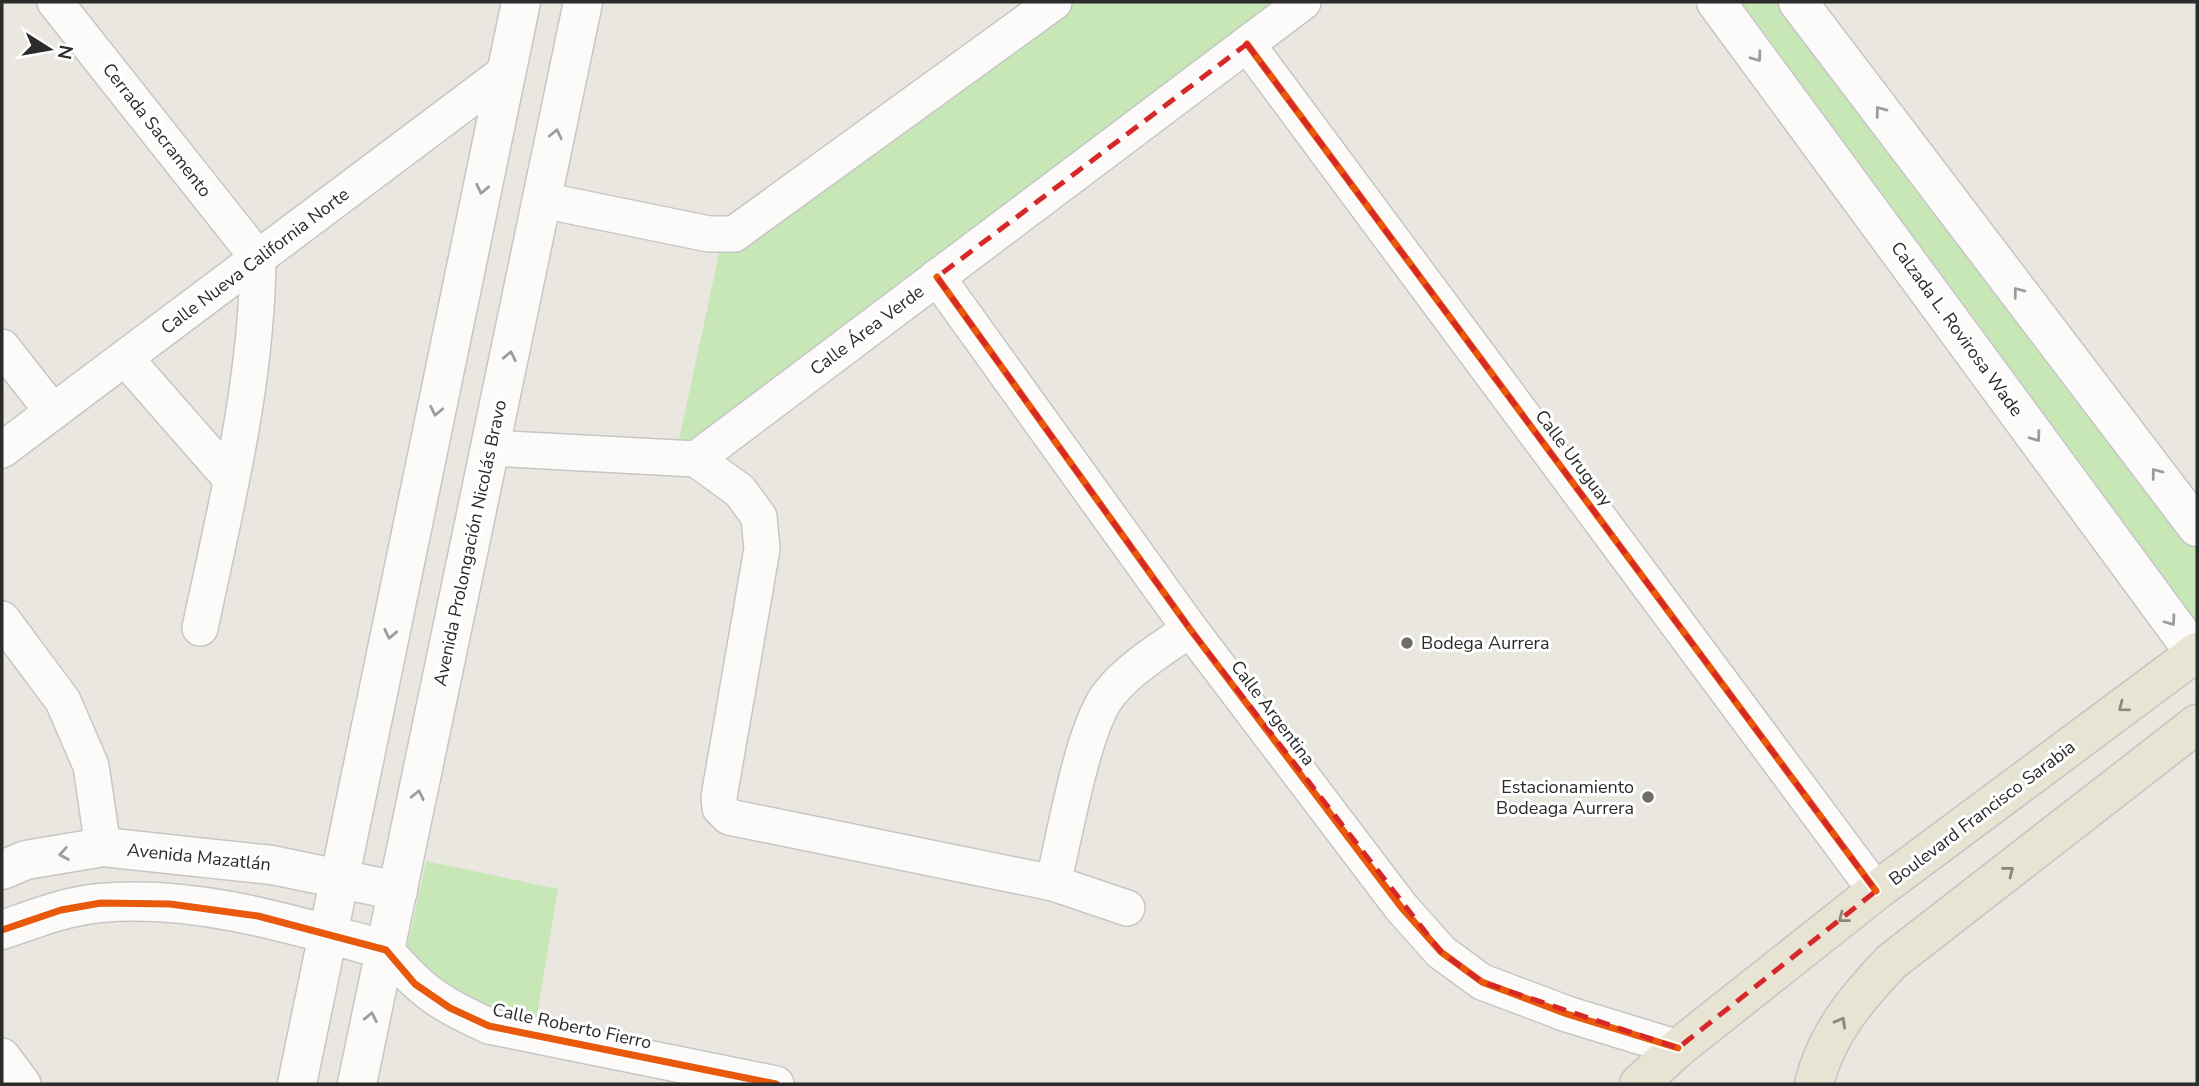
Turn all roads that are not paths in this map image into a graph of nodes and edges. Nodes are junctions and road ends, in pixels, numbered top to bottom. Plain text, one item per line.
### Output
1 (55, 2) edge
2 (521, 2) edge
3 (583, 2) edge
4 (1055, 2) edge
5 (1303, 2) edge
6 (1716, 2) edge
7 (1798, 2) edge
8 (1247, 44) junction
9 (507, 71) junction
10 (542, 200) junction
11 (258, 258) junction
12 (937, 277) junction
13 (2, 346) edge
14 (125, 358) junction
15 (53, 412) junction
16 (490, 448) junction
17 (2, 450) edge
18 (696, 459) junction
19 (232, 479) junction
20 (2197, 527) edge
21 (2, 619) edge
22 (200, 628) dead end
23 (1190, 629) junction
24 (2197, 654) edge
25 (2197, 724) edge
26 (103, 847) junction
27 (2, 870) edge
28 (339, 878) junction
29 (1053, 883) junction
30 (398, 891) junction
31 (1876, 891) junction
32 (1127, 908) dead end
33 (2, 930) edge
34 (327, 934) junction
35 (386, 950) junction
36 (1678, 1048) junction
37 (2, 1056) edge
38 (23, 1084) edge
39 (297, 1084) edge
40 (357, 1084) edge
41 (776, 1084) edge
42 (1639, 1084) edge
43 (1814, 1084) edge

1 - 11 street, Cerrada Sacramento
2 - 9 street
10 -> 3 street, Avenida Prolongación Nicolás Bravo
4 - 10 street
5 - 8 street, Calle Área Verde
6 -> 24 street, Calzada L. Rovirosa Wade
20 -> 7 street
8 - 12 street, Calle Área Verde
8 - 31 street, Calle Uruguay
9 - 11 street, Calle Nueva California Norte
9 -> 28 street
16 -> 10 street, Avenida Prolongación Nicolás Bravo
11 - 14 street, Calle Nueva California Norte
11 - 19 street
12 - 18 street, Calle Área Verde
12 - 23 street, Calle Argentina
13 - 15 street
14 - 15 street, Calle Nueva California Norte
14 - 19 street
15 - 17 street, Calle Nueva California Norte
16 - 18 street
30 -> 16 street, Avenida Prolongación Nicolás Bravo
18 - 29 street
19 - 22 street
21 - 26 street
23 - 29 street
23 - 36 street, Calle Argentina
24 -> 31 main road, Boulevard Francisco Sarabia
43 -> 25 main road
26 -> 27 street, Avenida Mazatlán
26 - 28 street, Avenida Mazatlán
28 - 30 street, Avenida Mazatlán
28 - 34 street
29 - 32 street
30 - 35 street, Avenida Prolongación Nicolás Bravo
31 -> 36 main road, Boulevard Francisco Sarabia
33 - 34 street
34 - 35 street
34 - 39 street
40 -> 35 street, Avenida Prolongación Nicolás Bravo
35 - 41 street, Calle Roberto Fierro
36 - 42 main road, Boulevard Francisco Sarabia
37 - 38 street

